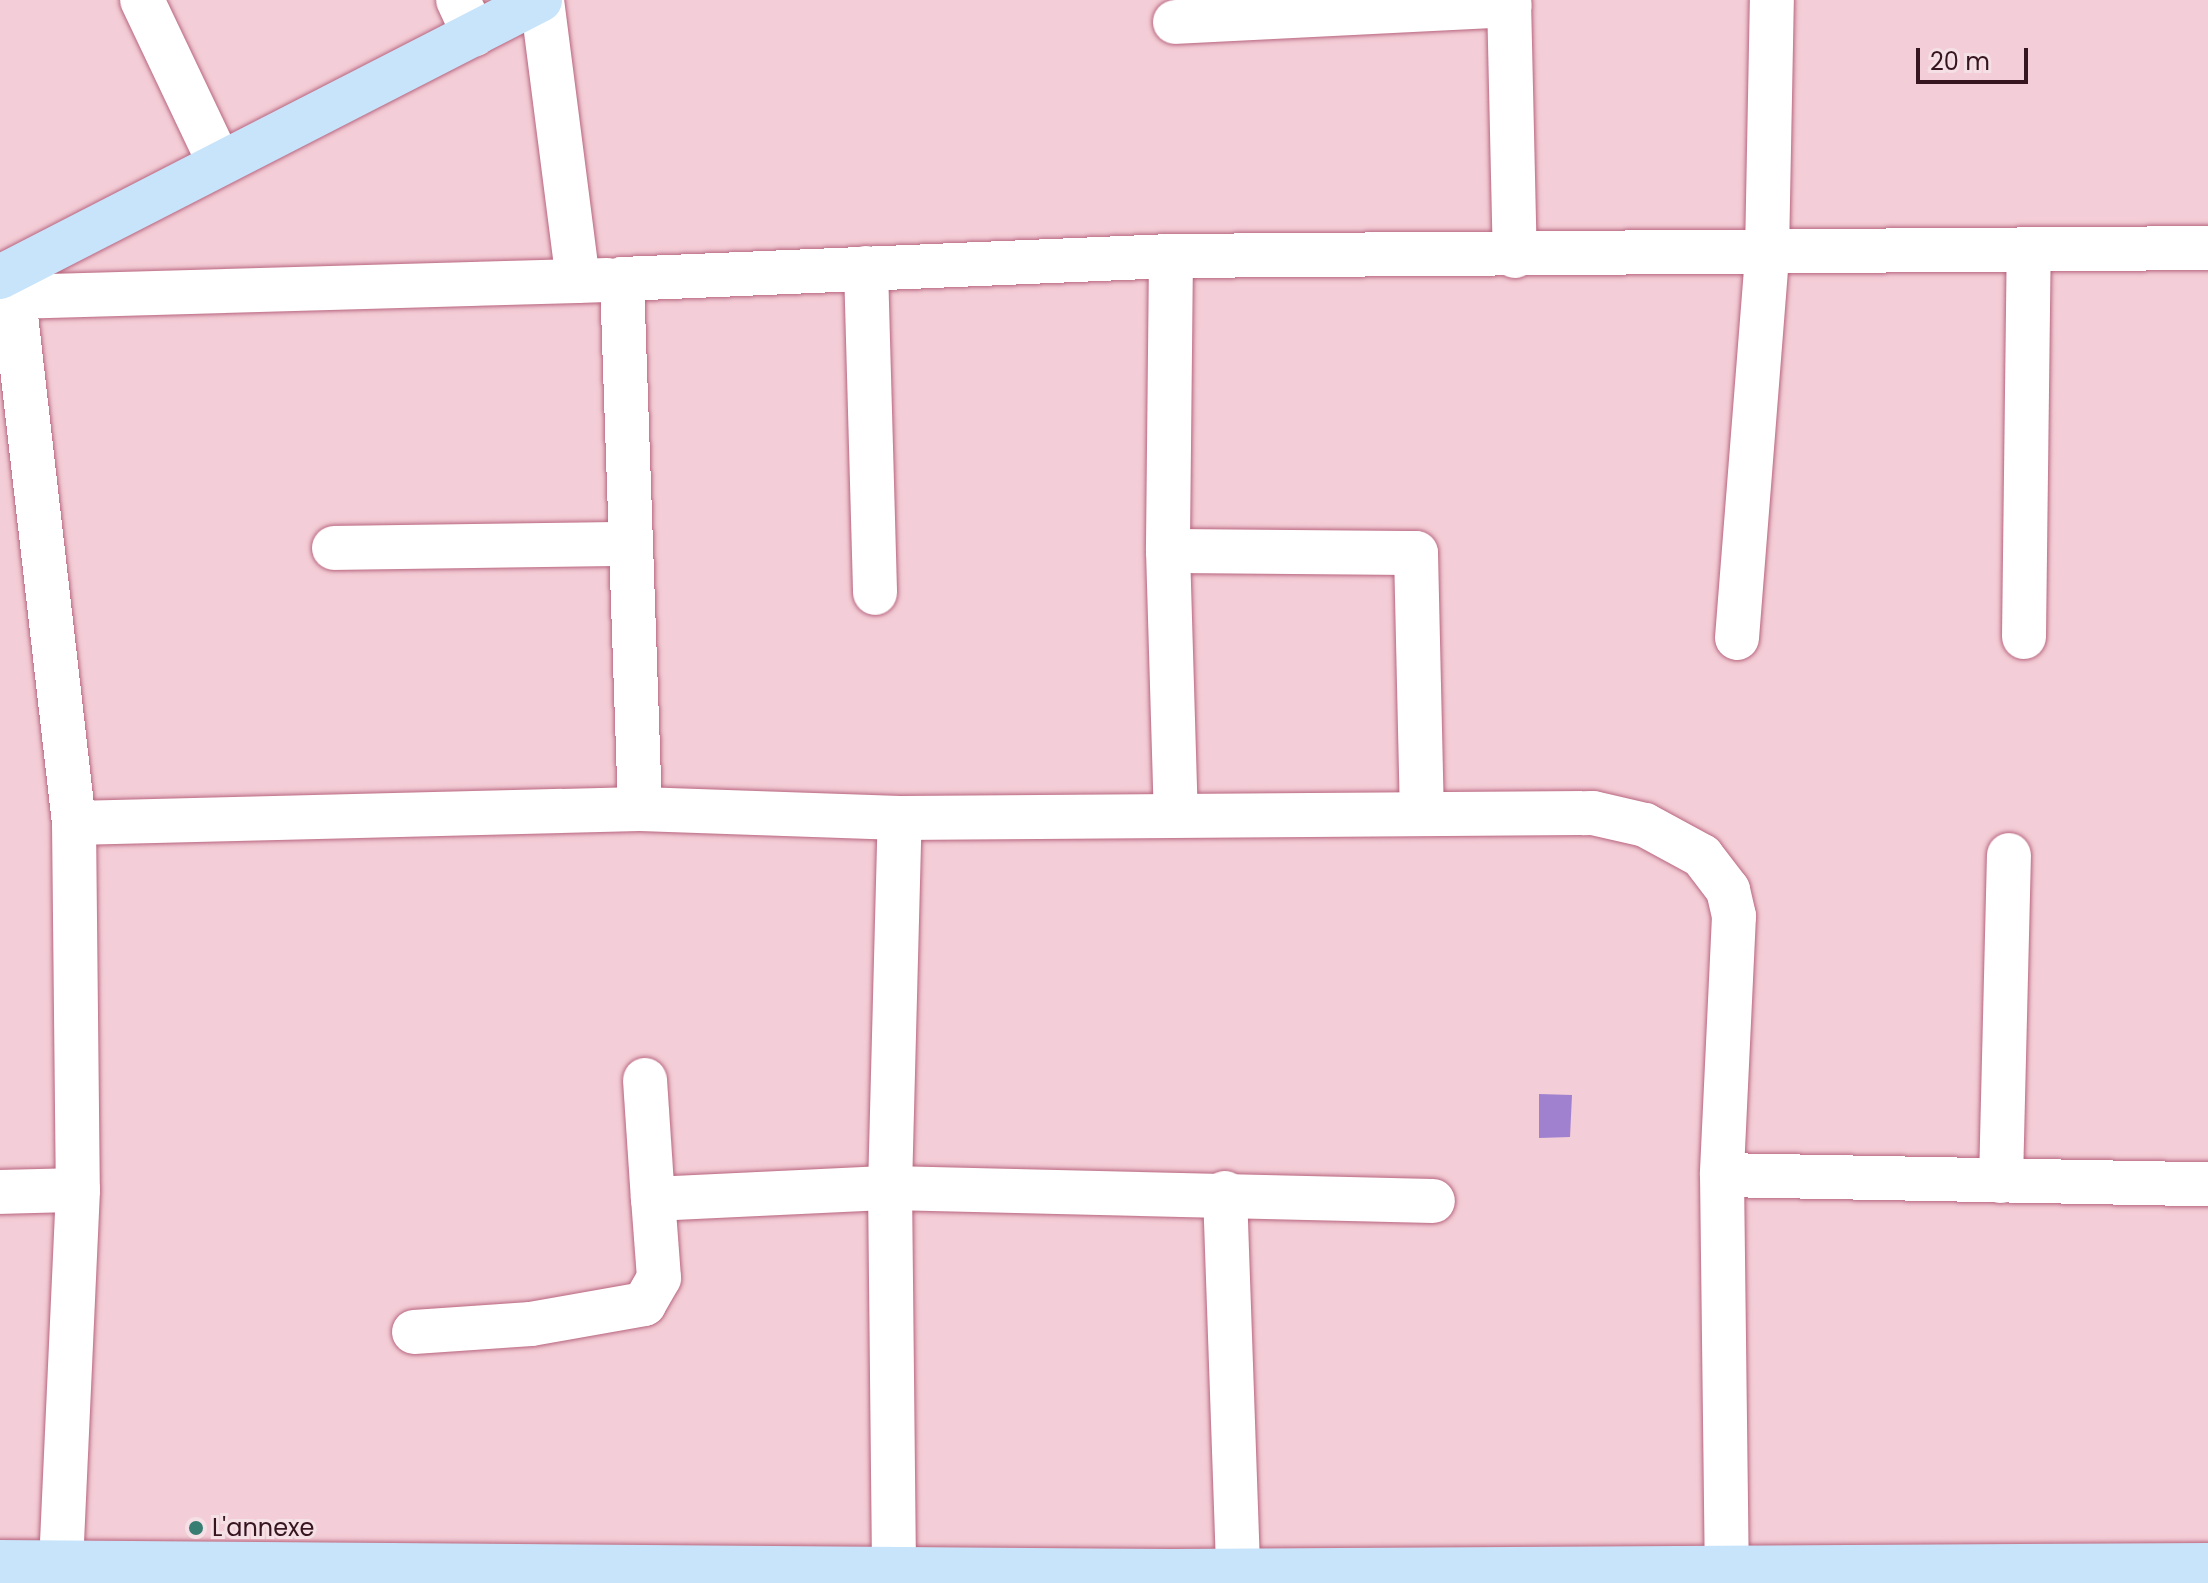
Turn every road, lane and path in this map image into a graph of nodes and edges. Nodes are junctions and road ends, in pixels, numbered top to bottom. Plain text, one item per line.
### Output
1 (142, 0) edge
2 (541, 0) edge
3 (1772, 0) edge
4 (1510, 2) edge
5 (466, 17) edge
6 (1175, 22) dead end
7 (218, 160) junction
8 (2208, 248) edge
9 (1767, 253) junction
10 (2029, 253) junction
11 (1171, 256) junction
12 (1515, 256) junction
13 (866, 268) junction
14 (622, 279) junction
15 (578, 281) junction
16 (8, 282) edge
17 (630, 544) junction
18 (334, 548) dead end
19 (1168, 551) junction
20 (875, 593) dead end
21 (2024, 637) dead end
22 (1737, 638) dead end
23 (640, 809) junction
24 (1422, 812) junction
25 (1176, 814) junction
26 (900, 818) junction
27 (74, 823) junction
28 (2009, 855) dead end
29 (645, 1080) dead end
30 (1722, 1175) junction
31 (2001, 1181) junction
32 (2208, 1184) edge
33 (890, 1188) junction
34 (78, 1190) junction
35 (0, 1192) edge
36 (1225, 1193) junction
37 (653, 1199) junction
38 (1433, 1201) dead end
39 (414, 1332) dead end
40 (0, 1562) edge
41 (2208, 1565) edge
42 (894, 1567) junction
43 (1238, 1570) junction
44 (60, 1572) edge
45 (613, 1573) edge
46 (1728, 1573) edge
47 (1170, 1577) edge

1 - 7 street
2 - 5 main road
2 - 15 street
3 - 9 street
4 - 6 street
4 - 12 street
5 - 7 main road
7 - 16 main road
8 - 10 street
9 - 10 street
9 - 12 street
9 - 22 street
10 - 21 street
11 - 12 street
11 - 13 street
11 - 19 street
13 - 14 street
13 - 20 street
14 - 15 street
14 - 17 street
15 - 16 street
16 - 27 street
17 - 18 street
17 - 23 street
19 - 24 street
19 - 25 street
23 - 26 street
23 - 27 street
24 - 25 street
24 - 30 street
25 - 26 street
26 - 33 street
27 - 34 street
28 - 31 street
29 - 37 street
30 - 31 street
30 - 46 street
31 - 32 street
33 - 36 street
33 - 37 street
33 - 42 street
34 - 35 street
34 - 44 street
36 - 38 street
36 - 43 street
37 - 39 street
40 - 44 main road
41 - 46 main road
42 - 45 main road
42 - 47 main road
43 - 46 main road
43 - 47 main road
44 - 45 main road

